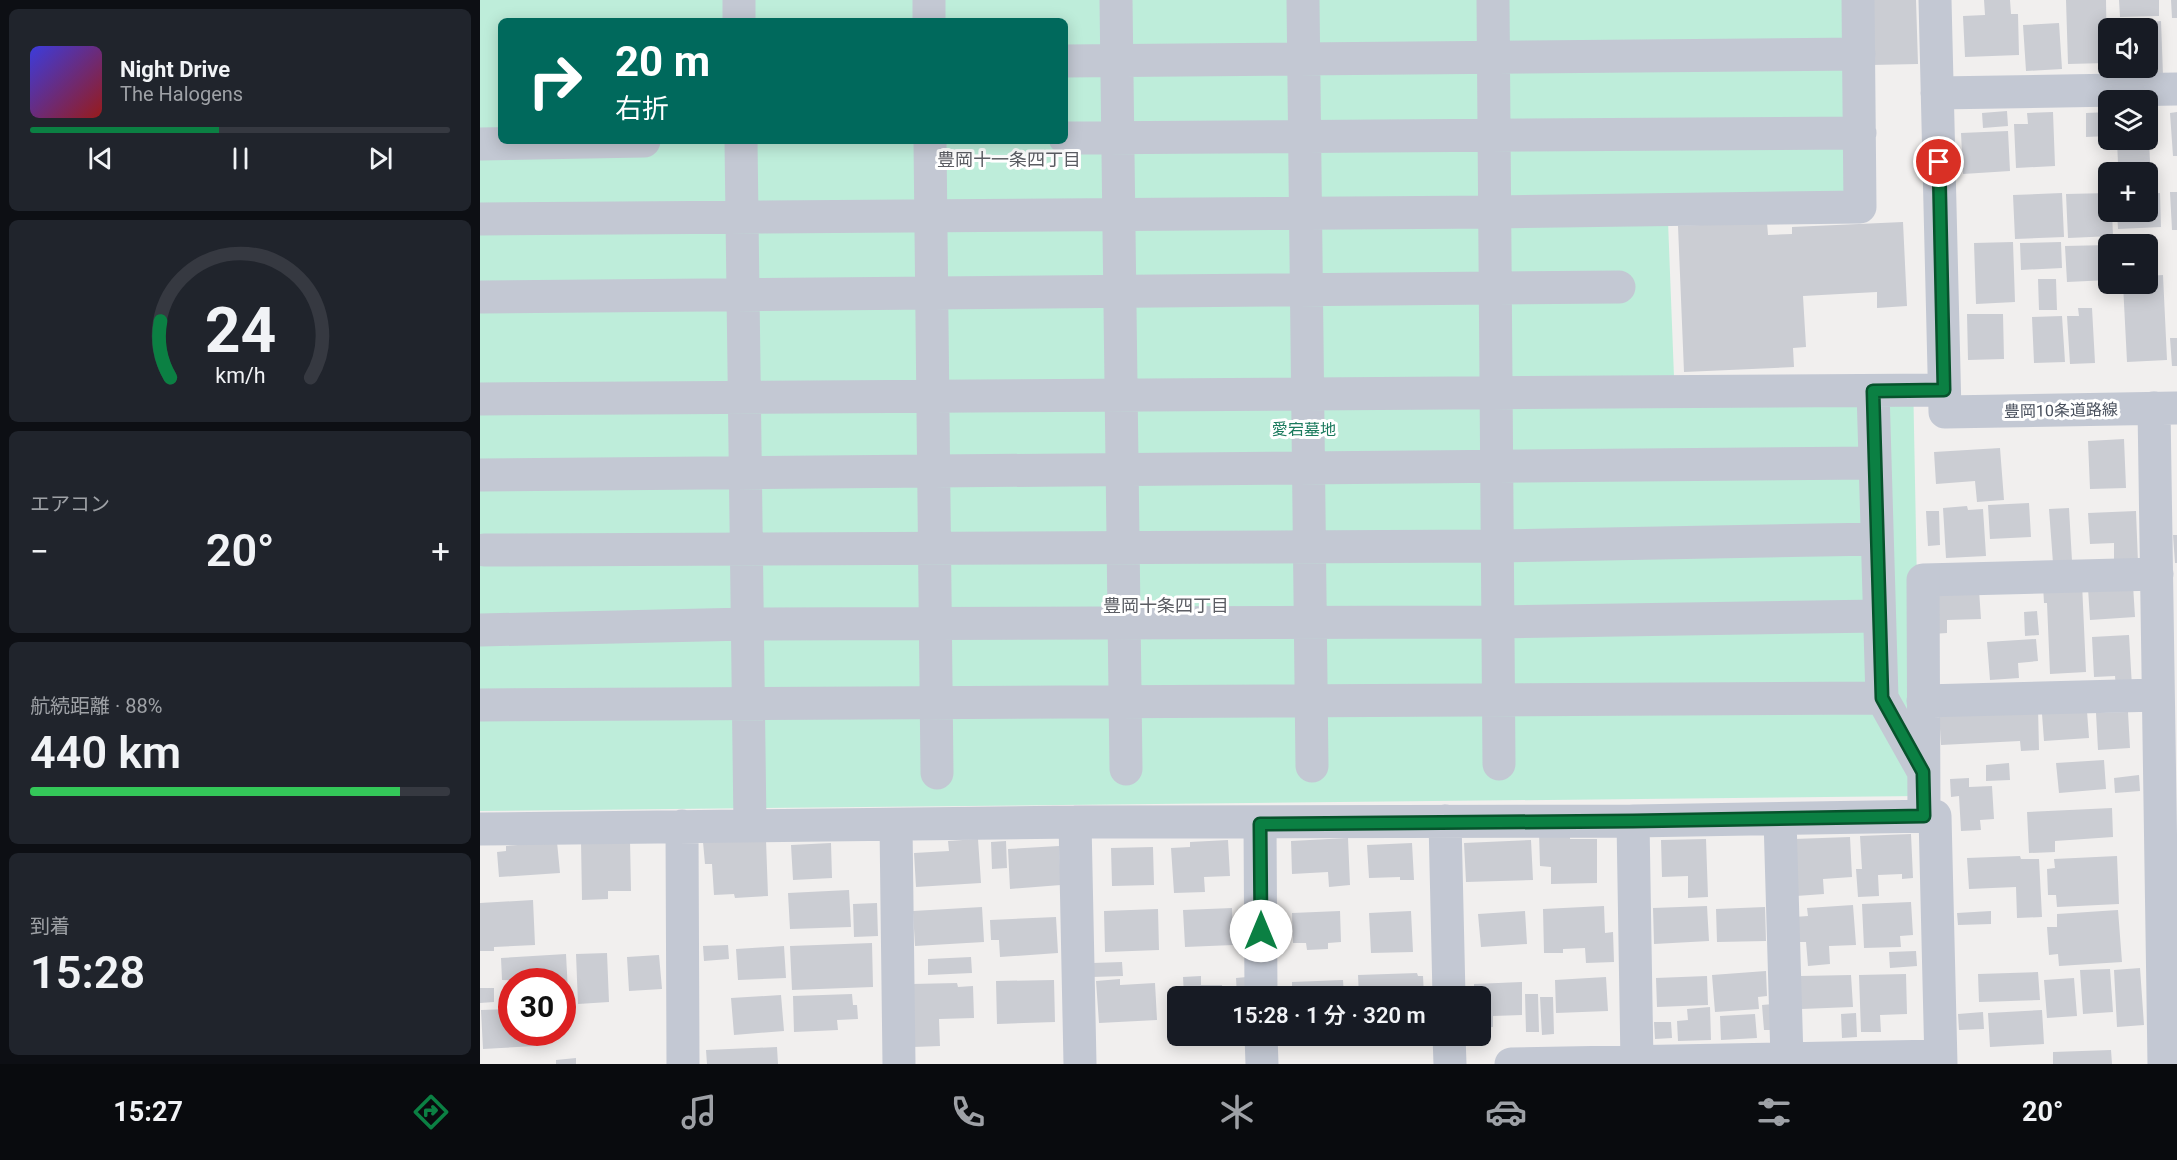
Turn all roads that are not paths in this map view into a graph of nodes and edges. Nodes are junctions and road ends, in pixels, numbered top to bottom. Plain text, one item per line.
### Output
1 (739, 0) edge
2 (929, 0) edge
3 (1116, 0) edge
4 (1303, 0) edge
5 (1493, 0) edge
6 (1858, 0) edge
7 (1935, 0) edge
8 (739, 18) edge
9 (929, 18) edge
10 (1859, 54) junction
11 (1494, 57) junction
12 (1304, 59) junction
13 (1068, 61) edge
14 (1116, 61) junction
15 (2177, 89) edge
16 (1937, 93) junction
17 (1860, 133) junction
18 (1494, 137) junction
19 (1068, 138) edge
20 (1118, 138) junction
21 (1305, 138) junction
22 (480, 144) edge
23 (498, 144) edge
24 (741, 144) edge
25 (930, 144) edge
26 (1495, 212) junction
27 (1305, 213) junction
28 (1118, 215) junction
29 (931, 216) junction
30 (742, 217) junction
31 (480, 219) edge
32 (1619, 287) dead end
33 (1495, 289) junction
34 (1306, 291) junction
35 (1120, 292) junction
36 (932, 293) junction
37 (743, 294) junction
38 (480, 297) edge
39 (1873, 391) junction
40 (1497, 393) junction
41 (1307, 395) junction
42 (1121, 396) junction
43 (933, 397) junction
44 (744, 398) junction
45 (480, 399) edge
46 (1944, 401) junction
47 (2166, 408) edge
48 (1875, 463) junction
49 (1497, 466) junction
50 (1308, 468) junction
51 (1122, 469) junction
52 (934, 471) junction
53 (745, 472) junction
54 (480, 475) edge
55 (1877, 539) junction
56 (1308, 546) junction
57 (1498, 546) junction
58 (934, 547) junction
59 (1123, 547) junction
60 (746, 548) junction
61 (484, 550) dead end
62 (2157, 574) junction
63 (1879, 616) junction
64 (1498, 622) junction
65 (1124, 623) junction
66 (1310, 623) junction
67 (747, 624) junction
68 (935, 624) junction
69 (481, 630) edge
70 (2167, 648) edge
71 (2158, 695) junction
72 (1882, 698) junction
73 (1310, 700) junction
74 (1499, 700) junction
75 (1923, 701) junction
76 (936, 702) junction
77 (1125, 702) junction
78 (748, 704) junction
79 (480, 705) edge
80 (1499, 764) dead end
81 (1312, 766) dead end
82 (1126, 769) dead end
83 (1923, 772) junction
84 (937, 773) dead end
85 (1924, 816) junction
86 (1780, 819) junction
87 (1633, 821) junction
88 (1075, 822) junction
89 (1445, 822) junction
90 (1260, 824) junction
91 (896, 825) junction
92 (682, 826) junction
93 (750, 826) junction
94 (480, 829) edge
95 (1261, 986) edge
96 (1449, 986) edge
97 (1262, 1046) edge
98 (1449, 1046) edge
99 (1787, 1059) junction
100 (1940, 1060) edge
101 (1637, 1063) edge
102 (683, 1064) edge
103 (899, 1064) edge
104 (1080, 1064) edge
105 (1262, 1064) edge
106 (1450, 1064) edge
107 (1511, 1064) edge
108 (2164, 1064) edge

1 - 8 street
2 - 9 street
3 - 14 street
4 - 12 street
5 - 11 street
6 - 10 street
7 - 16 street
10 - 11 street
10 - 17 street
11 - 12 street
11 - 18 street
12 - 14 street
12 - 21 street
13 - 14 street
14 - 20 street
15 - 16 street
16 - 46 street
17 - 18 street
17 - 26 street
18 - 21 street
18 - 26 street
19 - 20 street
20 - 21 street
20 - 28 street
21 - 27 street
22 - 23 street
24 - 30 street
25 - 29 street
26 - 27 street
26 - 33 street
27 - 28 street
27 - 34 street
28 - 29 street
28 - 35 street
29 - 30 street
29 - 36 street
30 - 31 street
30 - 37 street
32 - 33 street
33 - 34 street
33 - 40 street
34 - 35 street
34 - 41 street
35 - 36 street
35 - 42 street
36 - 37 street
36 - 43 street
37 - 38 street
37 - 44 street
39 - 40 street, 豊岡10条道路線
39 - 46 street, 豊岡10条道路線
39 - 48 street
40 - 41 street, 豊岡10条道路線
40 - 49 street
41 - 42 street, 豊岡10条道路線
41 - 50 street
42 - 43 street, 豊岡10条道路線
42 - 51 street
43 - 44 street, 豊岡10条道路線
43 - 52 street
44 - 45 street, 豊岡10条道路線
44 - 53 street
46 - 47 street, 豊岡10条道路線
47 - 62 street
48 - 49 street
48 - 55 street
49 - 50 street
49 - 57 street
50 - 51 street
50 - 56 street
51 - 52 street
51 - 59 street
52 - 53 street
52 - 58 street
53 - 54 street
53 - 60 street
55 - 57 street
55 - 63 street
56 - 57 street
56 - 59 street
56 - 66 street
57 - 64 street
58 - 59 street
58 - 60 street
58 - 68 street
59 - 65 street
60 - 61 street
60 - 67 street
62 - 70 street
62 - 75 street
63 - 64 street
63 - 72 street
64 - 66 street
64 - 74 street
65 - 66 street
65 - 68 street
65 - 77 street
66 - 73 street
67 - 68 street
67 - 69 street
67 - 78 street
68 - 76 street
70 - 71 street
71 - 75 street
71 - 108 street
72 - 74 street
72 - 83 street
73 - 74 street
73 - 77 street
73 - 81 street
74 - 80 street
75 - 83 street
76 - 77 street
76 - 78 street
76 - 84 street
77 - 82 street
78 - 79 street
78 - 93 street
83 - 85 street
85 - 86 street
85 - 100 street
86 - 87 street
86 - 99 street
87 - 89 street
87 - 101 street
88 - 90 street
88 - 91 street
88 - 104 street
89 - 90 street
89 - 96 street
90 - 95 street
91 - 93 street
91 - 103 street
92 - 93 street
92 - 94 street
92 - 102 street
97 - 105 street
98 - 106 street
99 - 100 street
99 - 101 street
101 - 107 street

